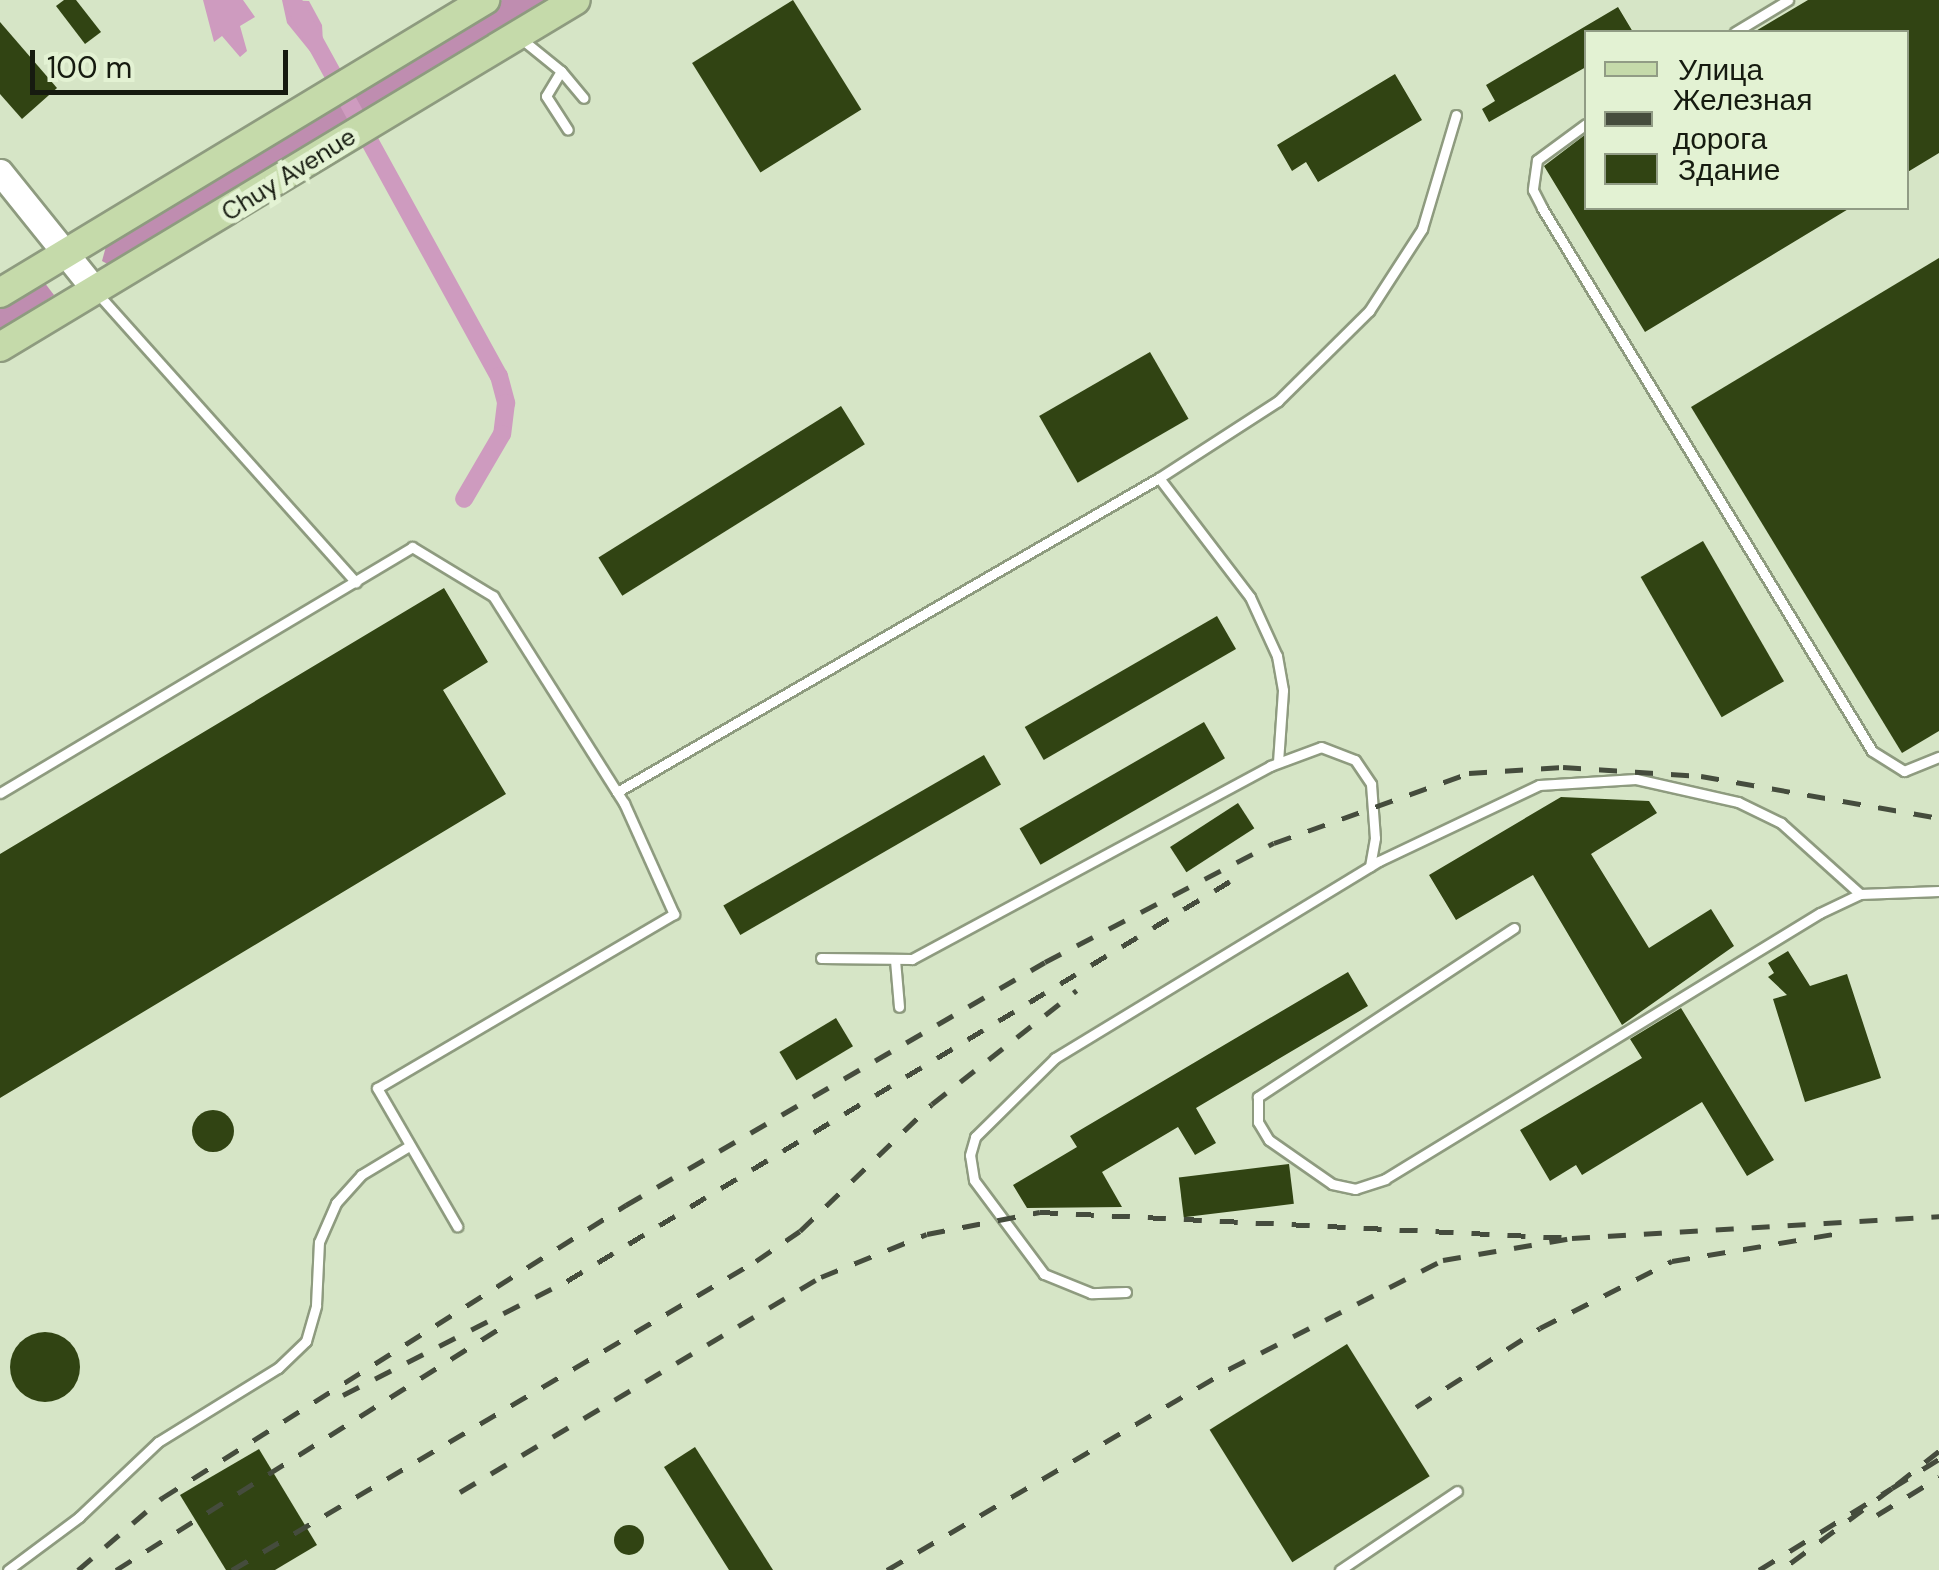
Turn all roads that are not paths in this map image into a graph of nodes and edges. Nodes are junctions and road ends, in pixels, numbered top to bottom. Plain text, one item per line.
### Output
1 (485, 0) edge
2 (576, 0) edge
3 (1788, 0) edge
4 (1738, 30) edge
5 (517, 35) junction
6 (560, 71) junction
7 (584, 98) dead end
8 (1456, 115) dead end
9 (1584, 125) edge
10 (568, 130) dead end
11 (0, 172) edge
12 (66, 254) junction
13 (95, 290) junction
14 (0, 293) edge
15 (0, 346) edge
16 (1159, 478) junction
17 (356, 583) junction
18 (1939, 757) edge
19 (1278, 762) junction
20 (617, 792) junction
21 (0, 793) edge
22 (1370, 867) junction
23 (1939, 891) edge
24 (1860, 894) junction
25 (1514, 928) dead end
26 (821, 958) dead end
27 (896, 960) junction
28 (899, 1007) dead end
29 (409, 1146) junction
30 (457, 1226) dead end
31 (1126, 1292) dead end
32 (1457, 1491) dead end
33 (8, 1570) edge
34 (1340, 1570) edge

1 - 12 main road, Chuy Avenue
2 - 5 main road, Chuy Avenue
3 - 4 lane
5 - 6 lane
5 - 13 main road, Chuy Avenue
6 - 7 lane
6 - 10 lane
8 - 16 lane
9 - 18 lane
11 - 12 main road
12 - 13 main road
12 - 14 main road, Chuy Avenue
13 - 15 main road, Chuy Avenue
13 - 17 lane
16 - 19 lane
16 - 20 lane
17 - 20 lane
17 - 21 lane
19 - 22 lane
19 - 27 lane
20 - 29 lane
22 - 24 lane
22 - 31 lane
23 - 24 lane
24 - 25 lane
26 - 27 lane
27 - 28 lane
29 - 30 lane
29 - 33 lane
32 - 34 lane

